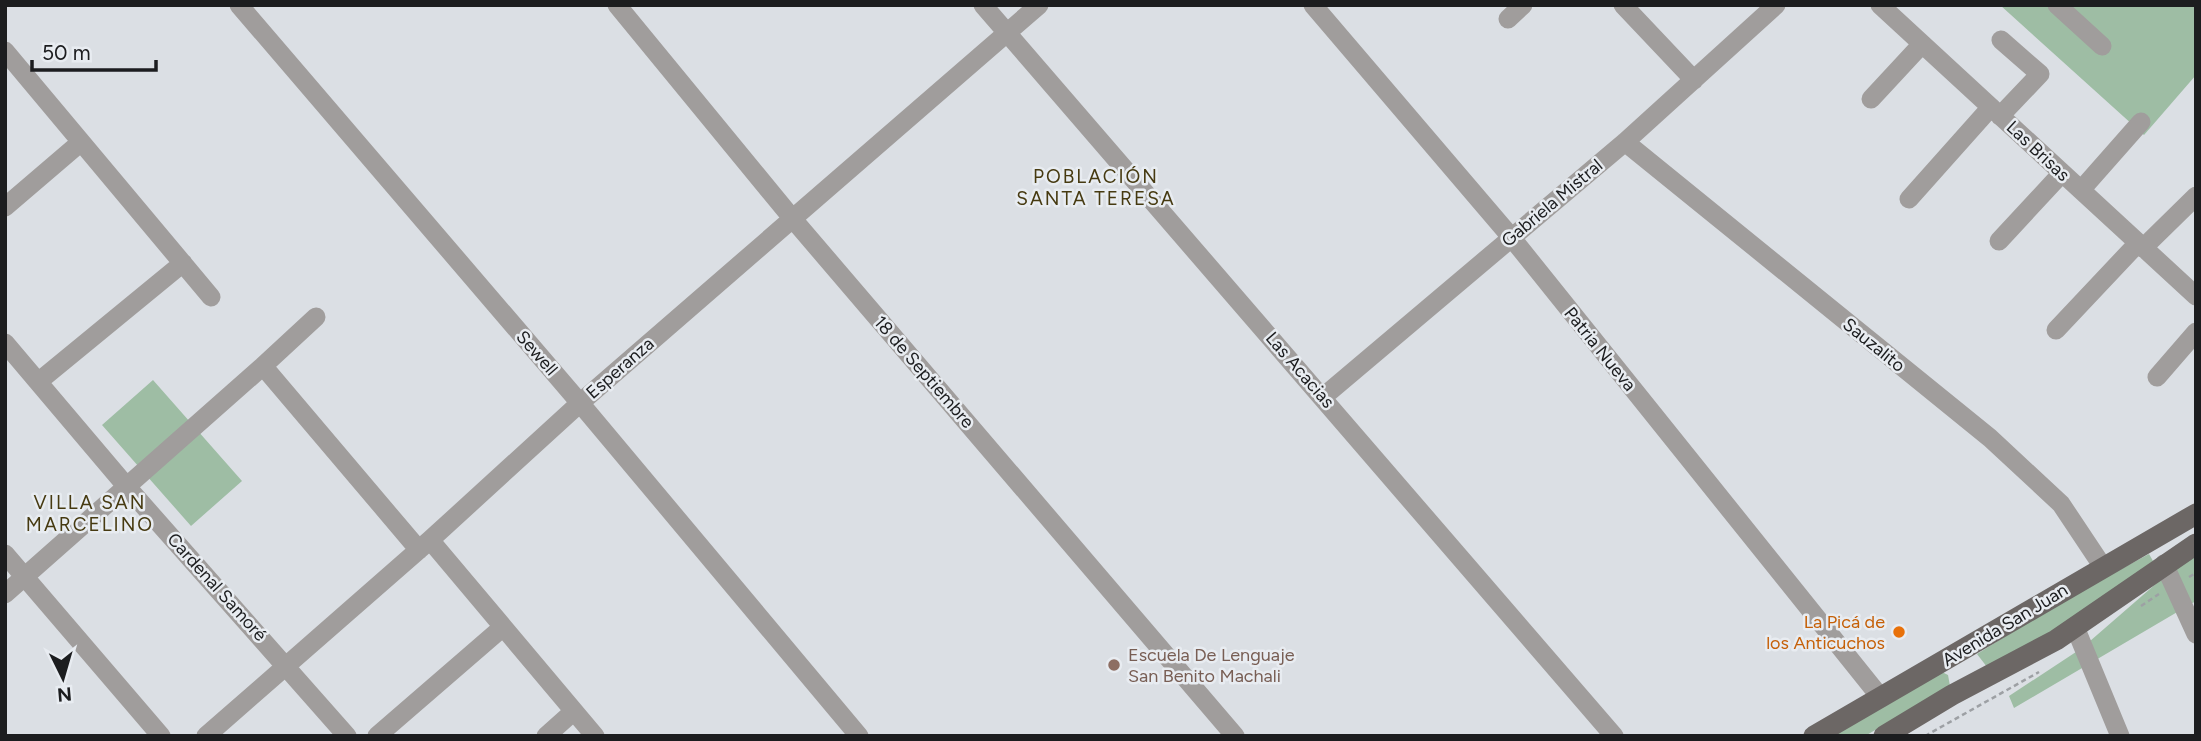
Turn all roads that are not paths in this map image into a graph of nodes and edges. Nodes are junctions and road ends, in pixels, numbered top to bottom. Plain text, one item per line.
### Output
1 (239, 5) edge
2 (617, 5) edge
3 (984, 5) edge
4 (1040, 5) edge
5 (1313, 5) edge
6 (1523, 5) edge
7 (1623, 5) edge
8 (1776, 5) edge
9 (1880, 5) edge
10 (2057, 5) edge
11 (1901, 12) edge
12 (1508, 19) dead end
13 (1006, 32) junction
14 (2001, 40) dead end
15 (1922, 44) junction
16 (2102, 46) dead end
17 (5, 51) edge
18 (1694, 80) junction
19 (1871, 99) dead end
20 (1995, 112) junction
21 (2141, 122) dead end
22 (81, 142) junction
23 (1625, 142) junction
24 (2062, 173) junction
25 (2081, 190) junction
26 (2196, 196) edge
27 (1909, 199) dead end
28 (5, 207) edge
29 (792, 218) junction
30 (1511, 237) junction
31 (1999, 242) dead end
32 (2141, 245) junction
33 (183, 263) junction
34 (2196, 296) edge
35 (211, 297) dead end
36 (316, 317) dead end
37 (2056, 330) dead end
38 (2196, 332) edge
39 (5, 343) edge
40 (263, 366) junction
41 (2157, 377) dead end
42 (38, 382) junction
43 (1323, 397) junction
44 (580, 403) junction
45 (127, 486) junction
46 (2196, 514) edge
47 (2196, 544) edge
48 (424, 545) junction
49 (5, 554) edge
50 (2164, 564) junction
51 (2103, 567) junction
52 (25, 576) junction
53 (5, 594) edge
54 (2075, 627) junction
55 (503, 628) junction
56 (2196, 634) edge
57 (286, 666) junction
58 (1923, 674) junction
59 (1952, 695) junction
60 (1881, 698) junction
61 (574, 711) junction
62 (161, 736) edge
63 (206, 736) edge
64 (347, 736) edge
65 (377, 736) edge
66 (546, 736) edge
67 (595, 736) edge
68 (859, 736) edge
69 (1235, 736) edge
70 (1614, 736) edge
71 (1814, 736) edge
72 (1884, 736) edge
73 (2120, 736) edge

1 - 44 street, Sewell
2 - 29 street, 18 de Septiembre
3 - 13 street, Las Acacias
4 - 13 street, Esperanza
5 - 30 street, Patria Nueva
6 - 12 street
7 - 18 street
8 - 18 street, Gabriela Mistral
9 - 11 street, Las Brisas
10 - 16 street
11 - 15 street, Las Brisas
13 - 29 street, Esperanza
13 - 43 street, Las Acacias
14 - 20 street
15 - 19 street
15 - 20 street, Las Brisas
17 - 22 street
18 - 23 street, Gabriela Mistral
20 - 24 street, Las Brisas
20 - 27 street
21 - 25 street
22 - 28 street
22 - 33 street
23 - 30 street, Gabriela Mistral
23 - 51 street, Sauzalito
24 - 25 street, Las Brisas
24 - 31 street
25 - 32 street, Las Brisas
26 - 32 street
29 - 44 street, Esperanza
29 - 69 street, 18 de Septiembre
30 - 43 street, Gabriela Mistral
30 - 60 street, Patria Nueva
32 - 34 street, Las Brisas
32 - 37 street
33 - 35 street
33 - 42 street
36 - 40 street
38 - 41 street
39 - 42 street, Cardenal Samoré
40 - 45 street
40 - 48 street
42 - 45 street, Cardenal Samoré
43 - 70 street, Las Acacias
44 - 48 street, Esperanza
44 - 68 street, Sewell
45 - 52 street
45 - 57 street, Cardenal Samoré
46 - 51 main road, Avenida San Juan
47 - 50 main road, Avenida San Juan
48 - 55 street
48 - 57 street, Esperanza
49 - 52 street
50 - 54 main road, Avenida San Juan
50 - 56 street
51 - 58 main road, Avenida San Juan
52 - 53 street
52 - 62 street
54 - 59 main road, Avenida San Juan
54 - 73 street
55 - 61 street
55 - 65 street
57 - 63 street, Esperanza
57 - 64 street, Cardenal Samoré
58 - 59 main road
58 - 60 main road, Avenida San Juan
59 - 72 main road, Avenida San Juan
60 - 71 main road, Avenida San Juan
61 - 66 street
61 - 67 street

